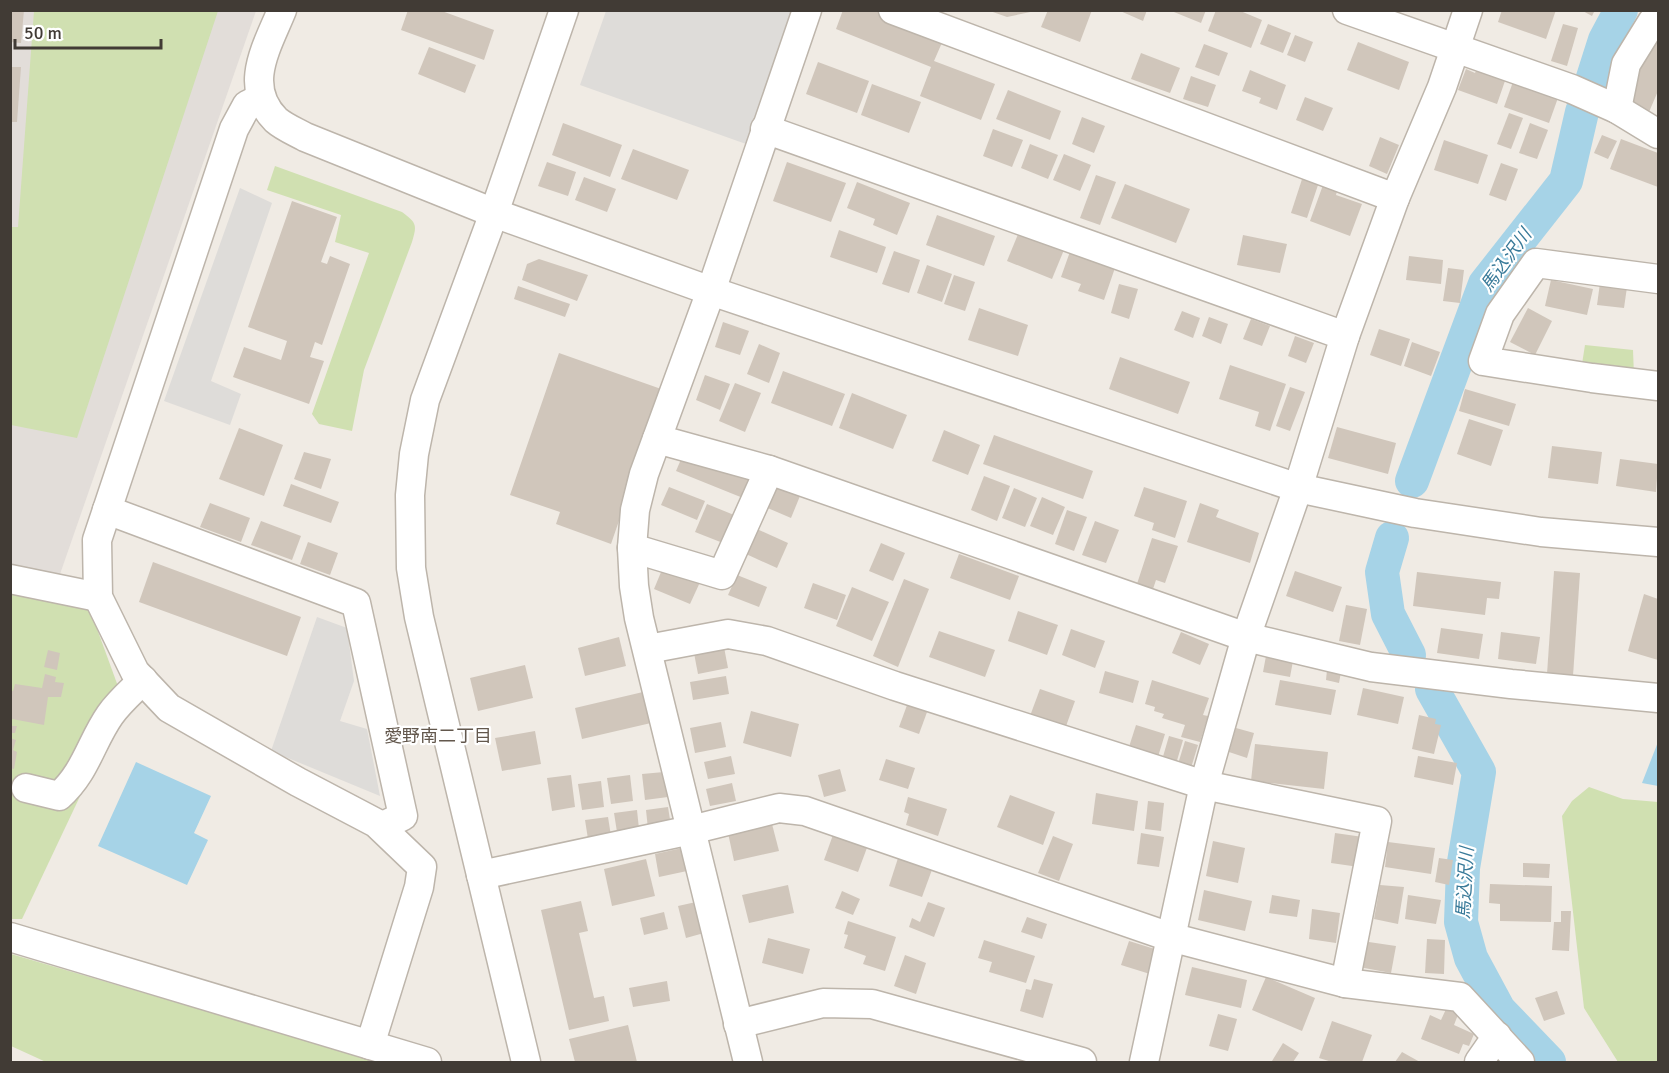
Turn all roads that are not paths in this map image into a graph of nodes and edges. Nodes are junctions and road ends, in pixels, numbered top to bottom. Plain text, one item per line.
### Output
1 (282, 10) edge
2 (564, 10) edge
3 (807, 10) edge
4 (893, 10) edge
5 (1347, 10) edge
6 (1468, 10) edge
7 (1659, 25) edge
8 (1455, 48) junction
9 (261, 98) junction
10 (1617, 109) junction
11 (765, 129) junction
12 (1659, 134) edge
13 (1395, 198) junction
14 (494, 213) junction
15 (1659, 279) edge
16 (711, 291) junction
17 (1345, 336) junction
18 (1659, 386) edge
19 (657, 439) junction
20 (769, 470) junction
21 (1298, 488) junction
22 (107, 510) junction
23 (1659, 542) edge
24 (632, 548) junction
25 (10, 579) edge
26 (98, 597) junction
27 (1246, 637) junction
28 (648, 649) junction
29 (143, 680) junction
30 (1659, 698) edge
31 (1204, 785) junction
32 (26, 788) dead end
33 (381, 827) junction
34 (691, 830) junction
35 (481, 875) junction
36 (10, 937) edge
37 (1170, 937) junction
38 (1345, 983) junction
39 (738, 1024) junction
40 (1497, 1036) junction
41 (370, 1045) junction
42 (427, 1062) edge
43 (526, 1062) edge
44 (748, 1062) edge
45 (1082, 1062) edge
46 (1144, 1062) edge
47 (1479, 1062) edge
48 (1520, 1062) edge

1 - 9 street
2 - 14 street
3 - 11 street
4 - 13 street
5 - 8 street
6 - 8 street
7 - 10 street
8 - 10 street
8 - 13 street
9 - 14 street
9 - 22 street
10 - 12 street
11 - 16 street
11 - 17 street
13 - 17 street
14 - 16 street
14 - 35 street
15 - 18 street
16 - 19 street
16 - 21 street
17 - 21 street
19 - 20 street
19 - 24 street
20 - 24 street
20 - 27 street
21 - 23 street
21 - 27 street
22 - 26 street
22 - 33 street
24 - 28 street
25 - 26 street
26 - 29 street
27 - 30 street
27 - 31 street
28 - 31 street
28 - 34 street
29 - 32 street
29 - 33 street
31 - 37 street
31 - 38 street
33 - 41 street
34 - 35 street
34 - 37 street
34 - 39 street
35 - 43 street
36 - 41 street
37 - 38 street
37 - 46 street
38 - 40 street
39 - 44 street
39 - 45 street
40 - 47 street
40 - 48 street
41 - 42 street

